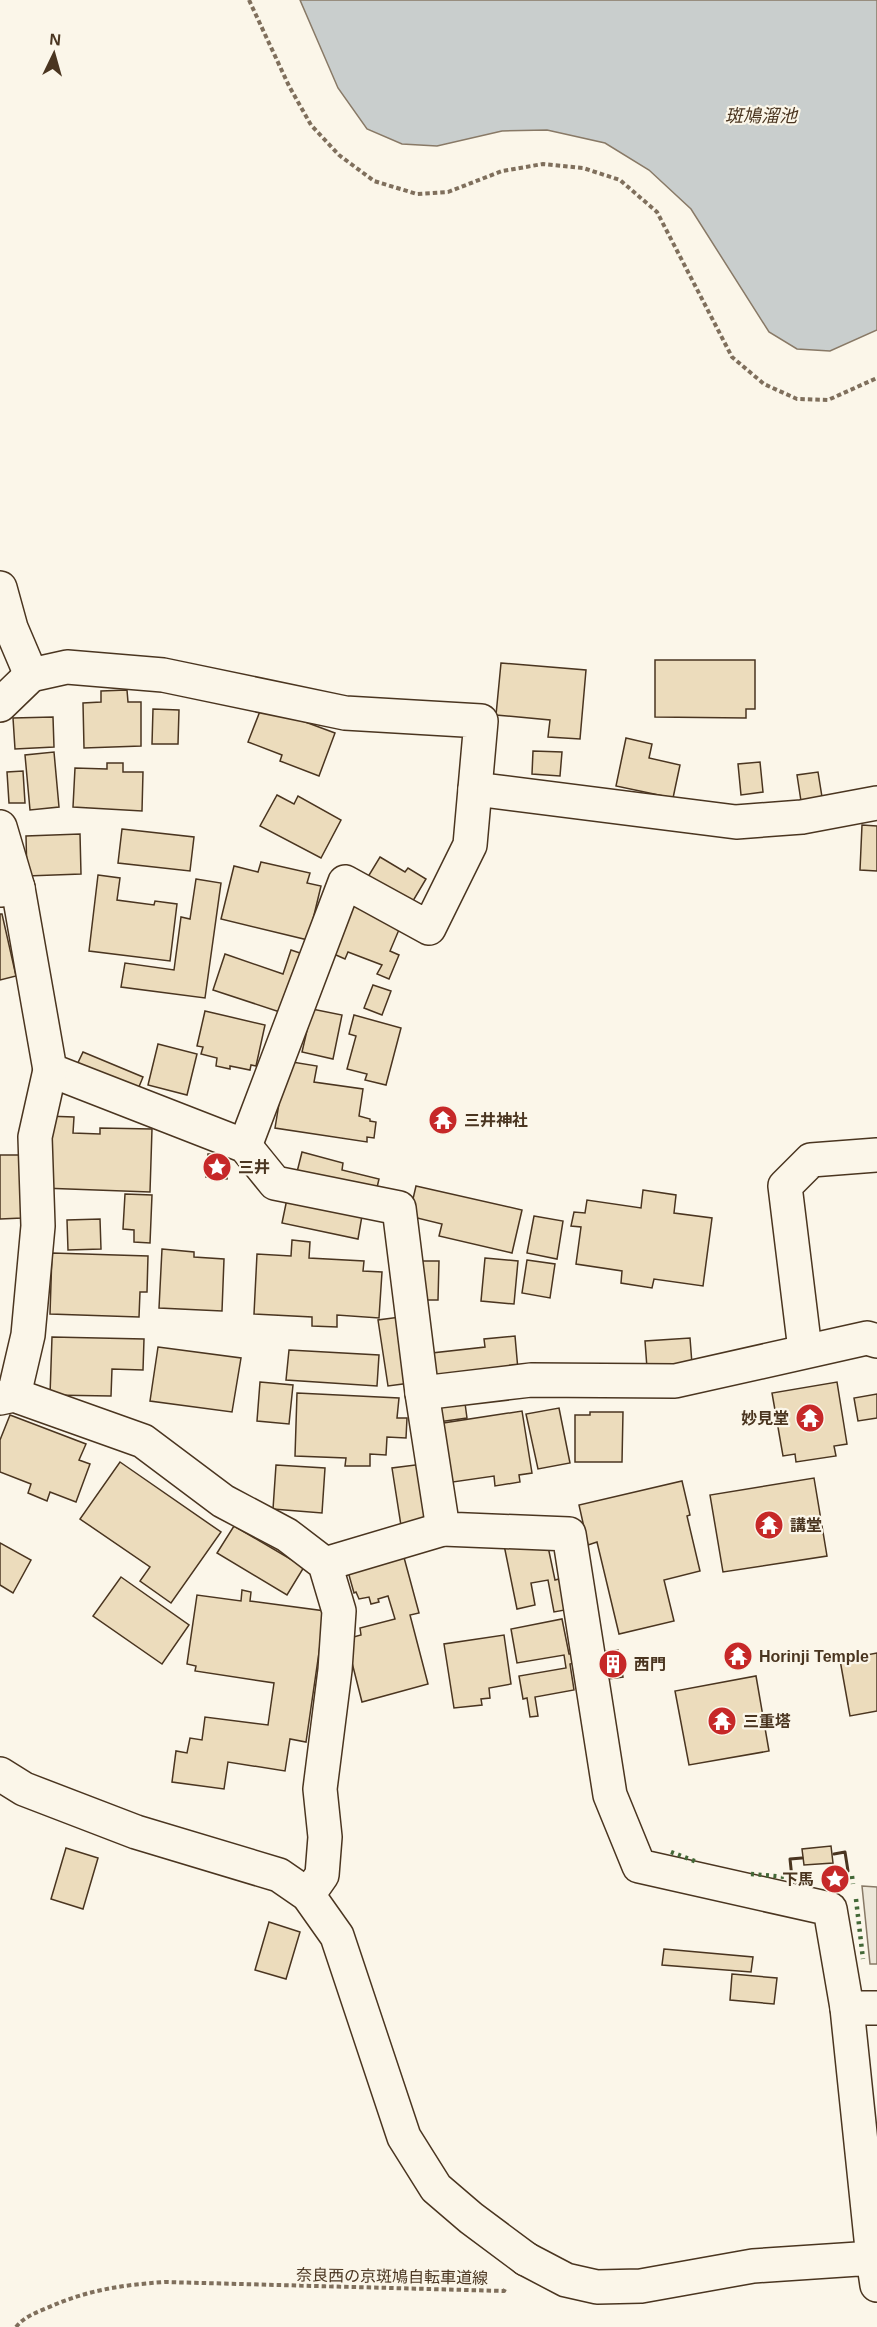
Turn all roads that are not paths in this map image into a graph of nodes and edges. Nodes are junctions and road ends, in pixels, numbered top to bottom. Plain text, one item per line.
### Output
1 (0, 588) edge
2 (31, 675) junction
3 (0, 705) edge
4 (475, 789) junction
5 (877, 803) edge
6 (0, 827) edge
7 (9, 889) edge
8 (50, 1070) junction
9 (245, 1146) junction
10 (877, 1155) edge
11 (877, 1341) edge
12 (805, 1350) junction
13 (422, 1393) junction
14 (7, 1397) edge
15 (443, 1529) junction
16 (325, 1564) junction
17 (0, 1774) edge
18 (308, 1895) junction
19 (862, 2008) edge
20 (875, 2272) edge

1 - 2 street
2 - 3 street
2 - 4 street
4 - 5 street
4 - 9 street
6 - 7 street
7 - 8 street
8 - 9 street
8 - 14 street
9 - 13 street
10 - 12 street
11 - 12 street
12 - 13 street
13 - 15 street
14 - 16 street
15 - 16 street
15 - 19 street
16 - 18 street
17 - 18 street
18 - 20 street
19 - 20 street

